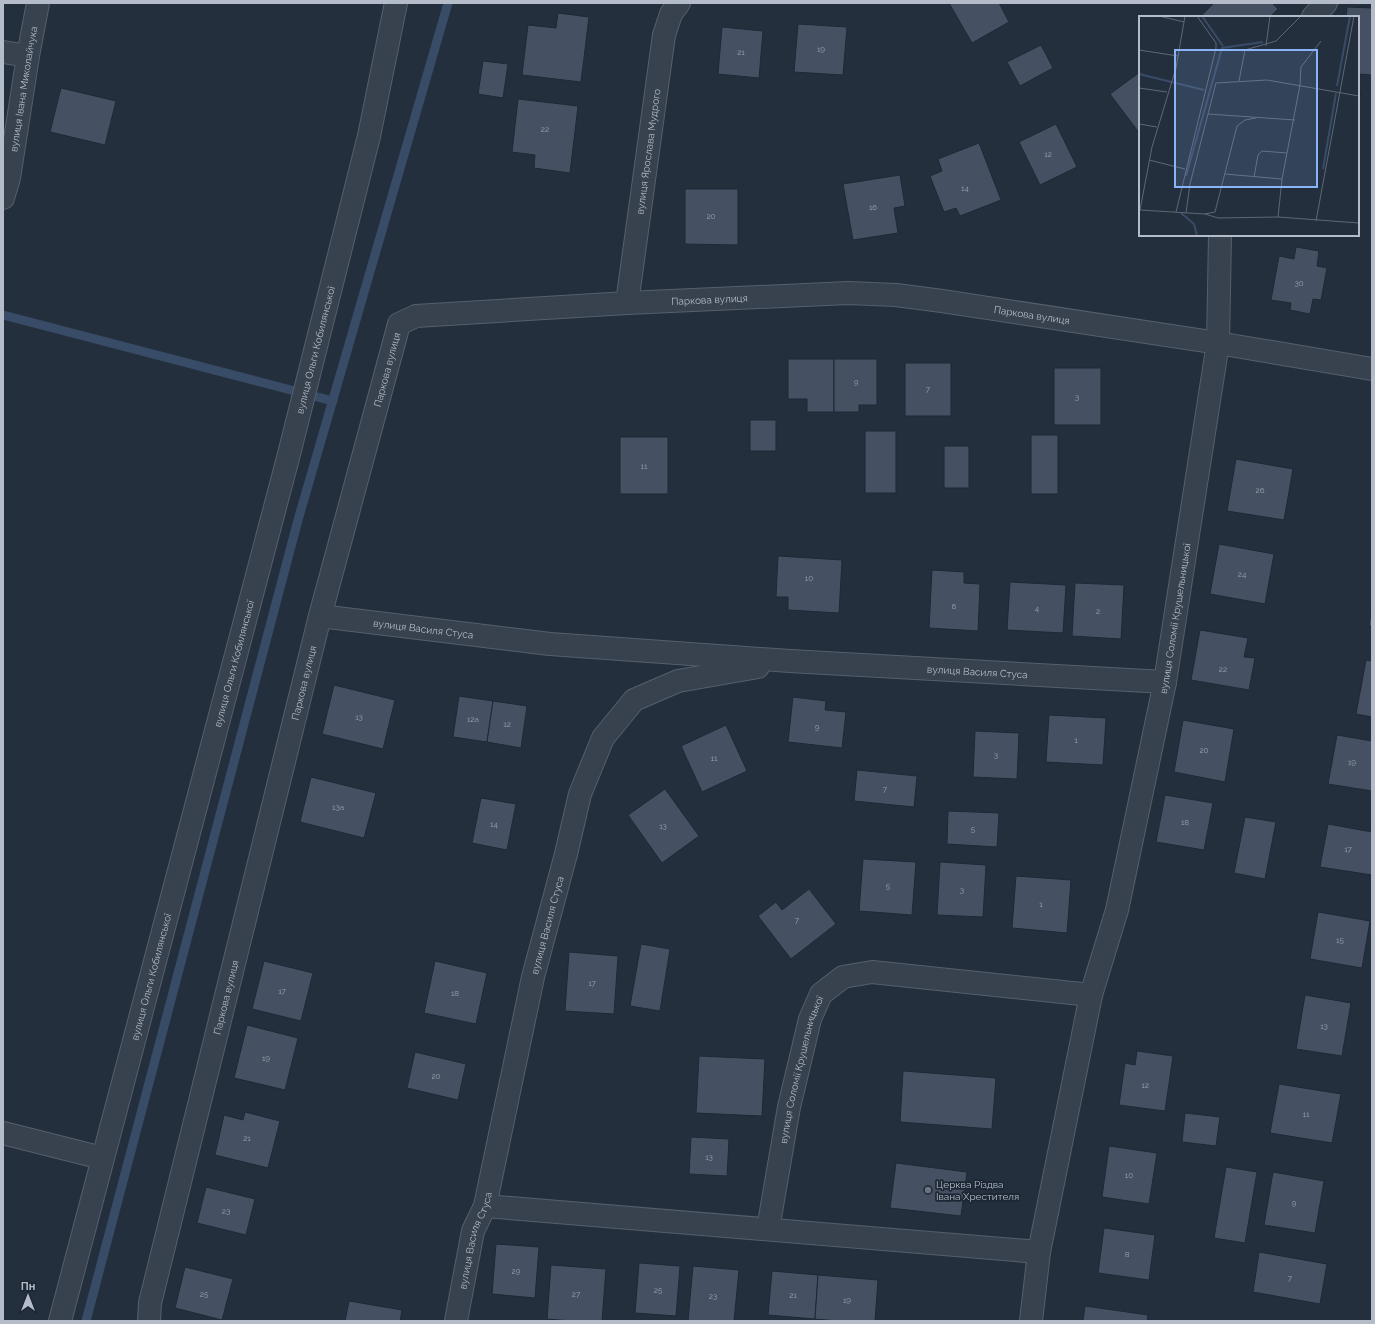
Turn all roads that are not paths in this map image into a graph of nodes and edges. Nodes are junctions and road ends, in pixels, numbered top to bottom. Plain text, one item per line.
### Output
1 (38, 3) edge
2 (396, 3) edge
3 (679, 3) edge
4 (1326, 3) edge
5 (1314, 16) edge
6 (3, 52) edge
7 (28, 56) junction
8 (3, 198) edge
9 (1220, 236) edge
10 (627, 303) junction
11 (1218, 343) junction
12 (1372, 368) edge
13 (320, 616) junction
14 (790, 661) junction
15 (1165, 682) junction
16 (1091, 995) junction
17 (3, 1133) edge
18 (102, 1158) junction
19 (485, 1206) junction
20 (768, 1229) junction
21 (1038, 1252) junction
22 (60, 1321) edge
23 (149, 1321) edge
24 (456, 1321) edge
25 (1031, 1321) edge

1 - 7 street, вулиця Івана Миколайчука
2 - 18 street, вулиця Ольги Кобилянської
3 - 10 street, вулиця Ярослава Мудрого
4 - 5 street
6 - 7 street
7 - 8 street, вулиця Івана Миколайчука
9 - 11 street, вулиця Соломії Крушельницької
10 - 11 street, Паркова вулиця
10 - 13 street, Паркова вулиця
11 - 12 street, Паркова вулиця
11 - 15 street, вулиця Соломії Крушельницької
13 - 14 street, вулиця Василя Стуса
13 - 23 street, Паркова вулиця
14 - 15 street, вулиця Василя Стуса
14 - 19 street, вулиця Василя Стуса
15 - 16 street, вулиця Соломії Крушельницької
16 - 20 street, вулиця Соломії Крушельницької
16 - 21 street, вулиця Соломії Крушельницької
17 - 18 street
18 - 22 street, вулиця Ольги Кобилянської
19 - 20 street
19 - 24 street, вулиця Василя Стуса
20 - 21 street
21 - 25 street, вулиця Соломії Крушельницької

